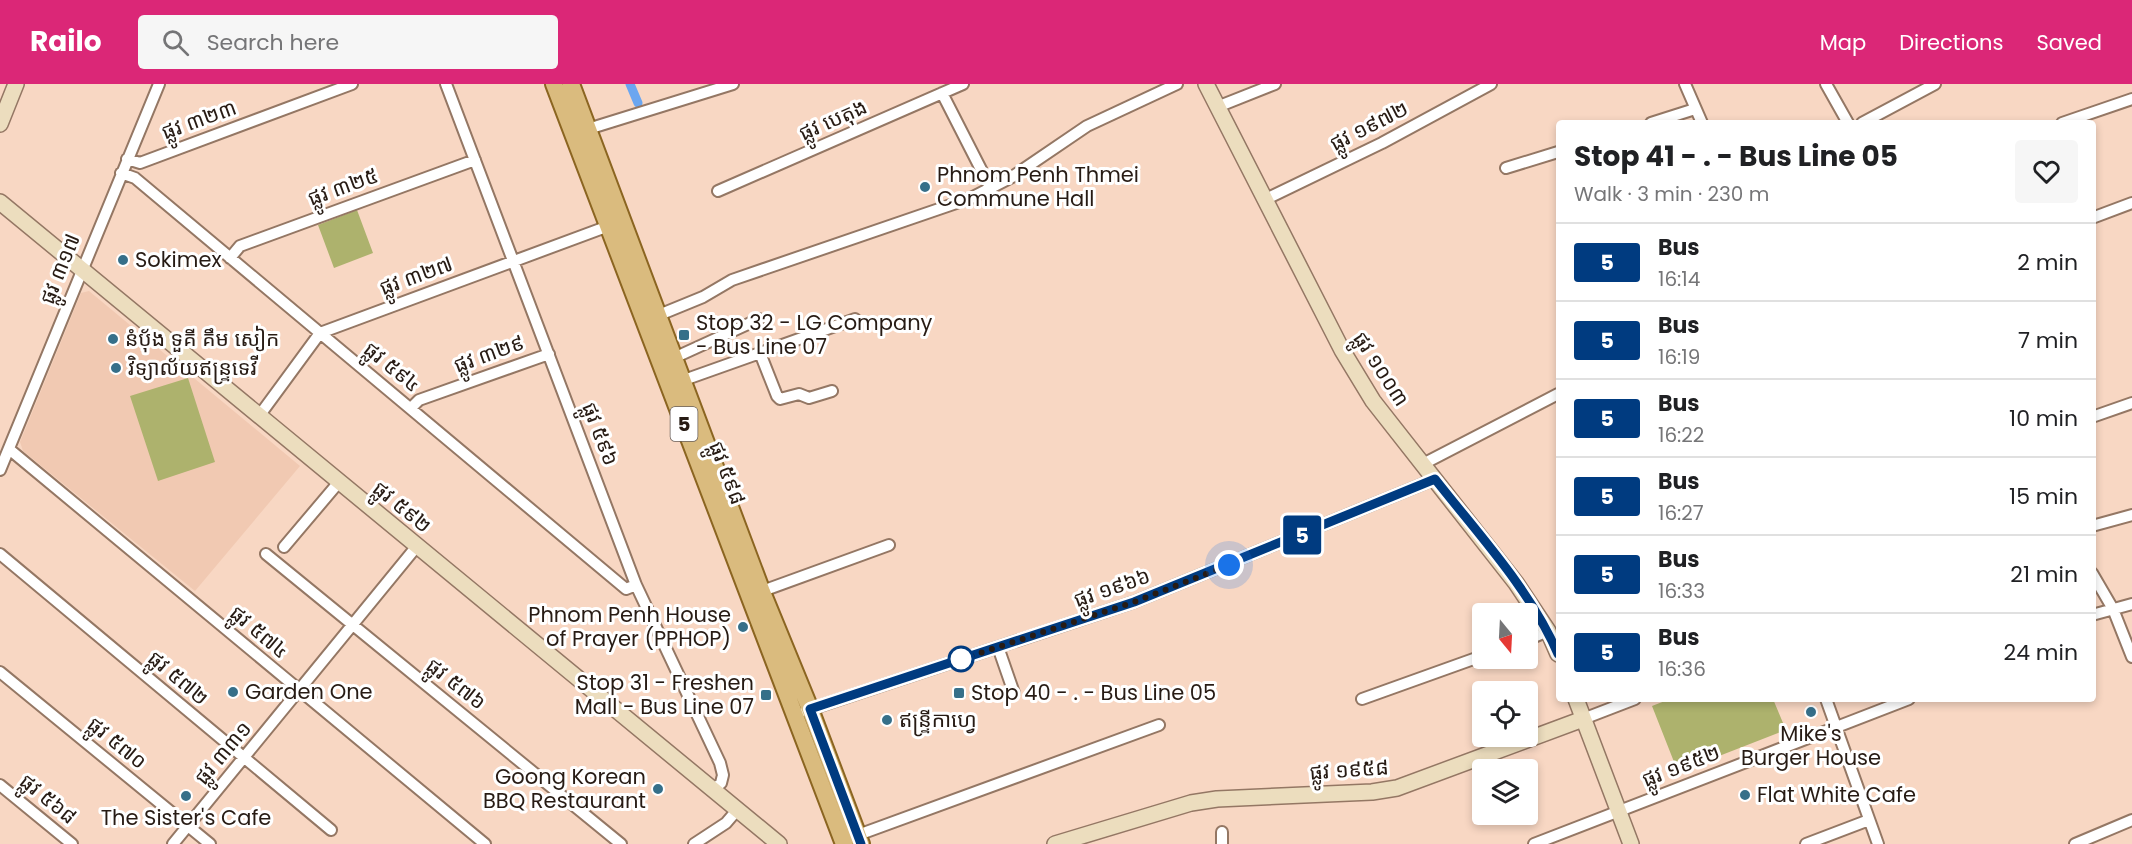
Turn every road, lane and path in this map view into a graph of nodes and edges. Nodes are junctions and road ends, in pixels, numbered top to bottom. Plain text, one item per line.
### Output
1 (16, 84) edge
2 (159, 84) edge
3 (352, 84) edge
4 (446, 84) edge
5 (554, 84) edge
6 (571, 84) edge
7 (733, 84) edge
8 (963, 84) edge
9 (1177, 84) edge
10 (1206, 84) edge
11 (1275, 84) edge
12 (1491, 84) edge
13 (1685, 84) edge
14 (1826, 84) edge
15 (1935, 84) edge
16 (942, 93) junction
17 (2132, 99) edge
18 (1218, 107) junction
19 (1695, 109) junction
20 (1660, 120) edge
21 (1700, 120) edge
22 (1846, 120) edge
23 (1868, 120) edge
24 (2071, 120) edge
25 (0, 124) edge
26 (588, 129) junction
27 (1556, 153) edge
28 (127, 159) junction
29 (475, 160) junction
30 (1506, 168) dead end
31 (121, 173) junction
32 (991, 189) junction
33 (718, 191) dead end
34 (1264, 200) junction
35 (0, 202) edge
36 (2132, 203) edge
37 (2096, 216) edge
38 (616, 223) junction
39 (230, 258) junction
40 (513, 261) junction
41 (81, 269) junction
42 (659, 315) junction
43 (855, 319) dead end
44 (759, 320) dead end
45 (320, 333) junction
46 (760, 353) junction
47 (549, 354) junction
48 (676, 357) junction
49 (684, 380) junction
50 (832, 391) dead end
51 (1556, 395) edge
52 (2132, 403) edge
53 (411, 408) junction
54 (259, 416) junction
55 (2096, 416) edge
56 (9, 448) junction
57 (1423, 464) junction
58 (0, 470) edge
59 (1435, 479) junction
60 (339, 482) junction
61 (2132, 515) edge
62 (2096, 525) edge
63 (889, 545) dead end
64 (417, 546) junction
65 (284, 547) dead end
66 (0, 554) edge
67 (266, 554) dead end
68 (2096, 580) edge
69 (636, 585) junction
70 (756, 594) junction
71 (2132, 604) edge
72 (2113, 609) junction
73 (2096, 614) edge
74 (352, 627) junction
75 (1548, 631) junction
76 (1538, 635) edge
77 (998, 647) junction
78 (1556, 649) edge
79 (2132, 657) edge
80 (1472, 660) edge
81 (0, 672) edge
82 (300, 691) junction
83 (1014, 693) dead end
84 (1362, 699) dead end
85 (1577, 702) edge
86 (1627, 702) edge
87 (1827, 702) edge
88 (1901, 702) edge
89 (803, 712) junction
90 (1583, 719) junction
91 (1159, 725) dead end
92 (1836, 728) junction
93 (244, 759) junction
94 (0, 785) edge
95 (713, 790) junction
96 (738, 809) junction
97 (1618, 811) junction
98 (1869, 820) junction
99 (2132, 820) edge
100 (188, 826) junction
101 (331, 830) dead end
102 (1222, 832) dead end
103 (855, 841) edge
104 (72, 844) edge
105 (173, 844) edge
106 (210, 844) edge
107 (485, 844) edge
108 (621, 844) edge
109 (694, 844) edge
110 (778, 844) edge
111 (1055, 844) edge
112 (1222, 844) edge
113 (1533, 844) edge
114 (1631, 844) edge
115 (1806, 844) edge
116 (1878, 844) edge
117 (2075, 844) edge

1 - 25 street
2 - 28 street, ផ្លូវ ៣១៧
3 - 28 street, ផ្លូវ ៣២៣
4 - 29 street, ផ្លូវ ៥៩៦
5 - 38 main road, ផ្លូវ ៥៩៨ / 5
6 - 26 main road, ផ្លូវ ៥៩៨ / 5
7 - 26 street
8 - 16 street, ផ្លូវ បេតុង
9 - 32 street
10 - 18 street, ផ្លូវ ១០០៣
11 - 18 street
12 - 34 street, ផ្លូវ ១៩៧២
13 - 19 street
14 - 22 street
15 - 23 street
16 - 32 street
16 - 33 street, ផ្លូវ បេតុង
17 - 24 street
18 - 34 street, ផ្លូវ ១០០៣
19 - 20 street
19 - 21 street
26 - 38 main road, ផ្លូវ ៥៩៨ / 5
27 - 30 street
28 - 31 street, ផ្លូវ ៣១៧
29 - 39 street, ផ្លូវ ៣២៥
29 - 40 street, ផ្លូវ ៥៩៦
31 - 39 street, ផ្លូវ ៥៩៤
31 - 41 street, ផ្លូវ ៣១៧
32 - 42 street
34 - 57 street, ផ្លូវ ១០០៣
35 - 41 street, ផ្លូវ ៥៩២
36 - 37 street
38 - 40 street, ផ្លូវ ៣២៧
38 - 42 main road, ផ្លូវ ៥៩៨ / 5
38 - 70 main road, ផ្លូវ ៥៩៨ / 5
39 - 45 street, ផ្លូវ ៥៩៤
40 - 45 street, ផ្លូវ ៣២៧
40 - 47 street, ផ្លូវ ៥៩៦
41 - 54 street, ផ្លូវ ៥៩២
41 - 56 street, ផ្លូវ ៣១៧
42 - 48 main road, ផ្លូវ ៥៩៨ / 5
43 - 46 street
44 - 48 street
45 - 53 street, ផ្លូវ ៥៩៤
45 - 54 street
46 - 49 street
46 - 50 street
47 - 53 street, ផ្លូវ ៣២៩
47 - 69 street, ផ្លូវ ៥៩៦
48 - 49 main road, ផ្លូវ ៥៩៨ / 5
49 - 70 main road, ផ្លូវ ៥៩៨ / 5
51 - 57 street
52 - 55 street
53 - 69 street, ផ្លូវ ៥៩៤
54 - 60 street, ផ្លូវ ៥៩២
56 - 58 street, ផ្លូវ ៣១៧
56 - 82 street, ផ្លូវ ៥៧៤
57 - 59 street, ផ្លូវ ១០០៣
59 - 75 street, ផ្លូវ ១០០៣
59 - 77 street, ផ្លូវ ១៩៦៦
60 - 64 street, ផ្លូវ ៥៩២
60 - 65 street
61 - 62 street
63 - 70 street
64 - 74 street, ផ្លូវ ៣៣១
64 - 95 street, ផ្លូវ ៥៩២
66 - 93 street, ផ្លូវ ៥៧២
67 - 74 street, ផ្លូវ ៥៧៦
68 - 72 street
69 - 95 street, ផ្លូវ ៥៩៦
70 - 89 main road, ផ្លូវ ៥៩៨ / 5
71 - 72 street
72 - 73 street
72 - 79 street
74 - 82 street, ផ្លូវ ៣៣១
74 - 108 street, ផ្លូវ ៥៧៦
75 - 76 street
75 - 78 street, ផ្លូវ ១០០៣
77 - 83 street
77 - 89 street, ផ្លូវ ១៩៦៦
80 - 84 street
81 - 100 street, ផ្លូវ ៥៧០
82 - 93 street, ផ្លូវ ៣៣១
82 - 107 street, ផ្លូវ ៥៧៤
85 - 90 street
86 - 90 street, ផ្លូវ ១៩៥៨
87 - 92 street
88 - 92 street, ផ្លូវ ១៩៥២
89 - 103 main road, ផ្លូវ ៥៩៨ / 5
90 - 97 street
90 - 111 street, ផ្លូវ ១៩៥៨
91 - 103 street
92 - 97 street, ផ្លូវ ១៩៥២
92 - 98 street
93 - 100 street, ផ្លូវ ៣៣១
93 - 101 street, ផ្លូវ ៥៧២
94 - 104 street, ផ្លូវ ៥៦៨
95 - 96 street, ផ្លូវ ៥៩២
96 - 109 street
96 - 110 street, ផ្លូវ ៥៩២
97 - 113 street, ផ្លូវ ១៩៥២
97 - 114 street
98 - 115 street
98 - 116 street
99 - 117 street
100 - 105 street, ផ្លូវ ៣៣១
100 - 106 street, ផ្លូវ ៥៧០
102 - 112 street

